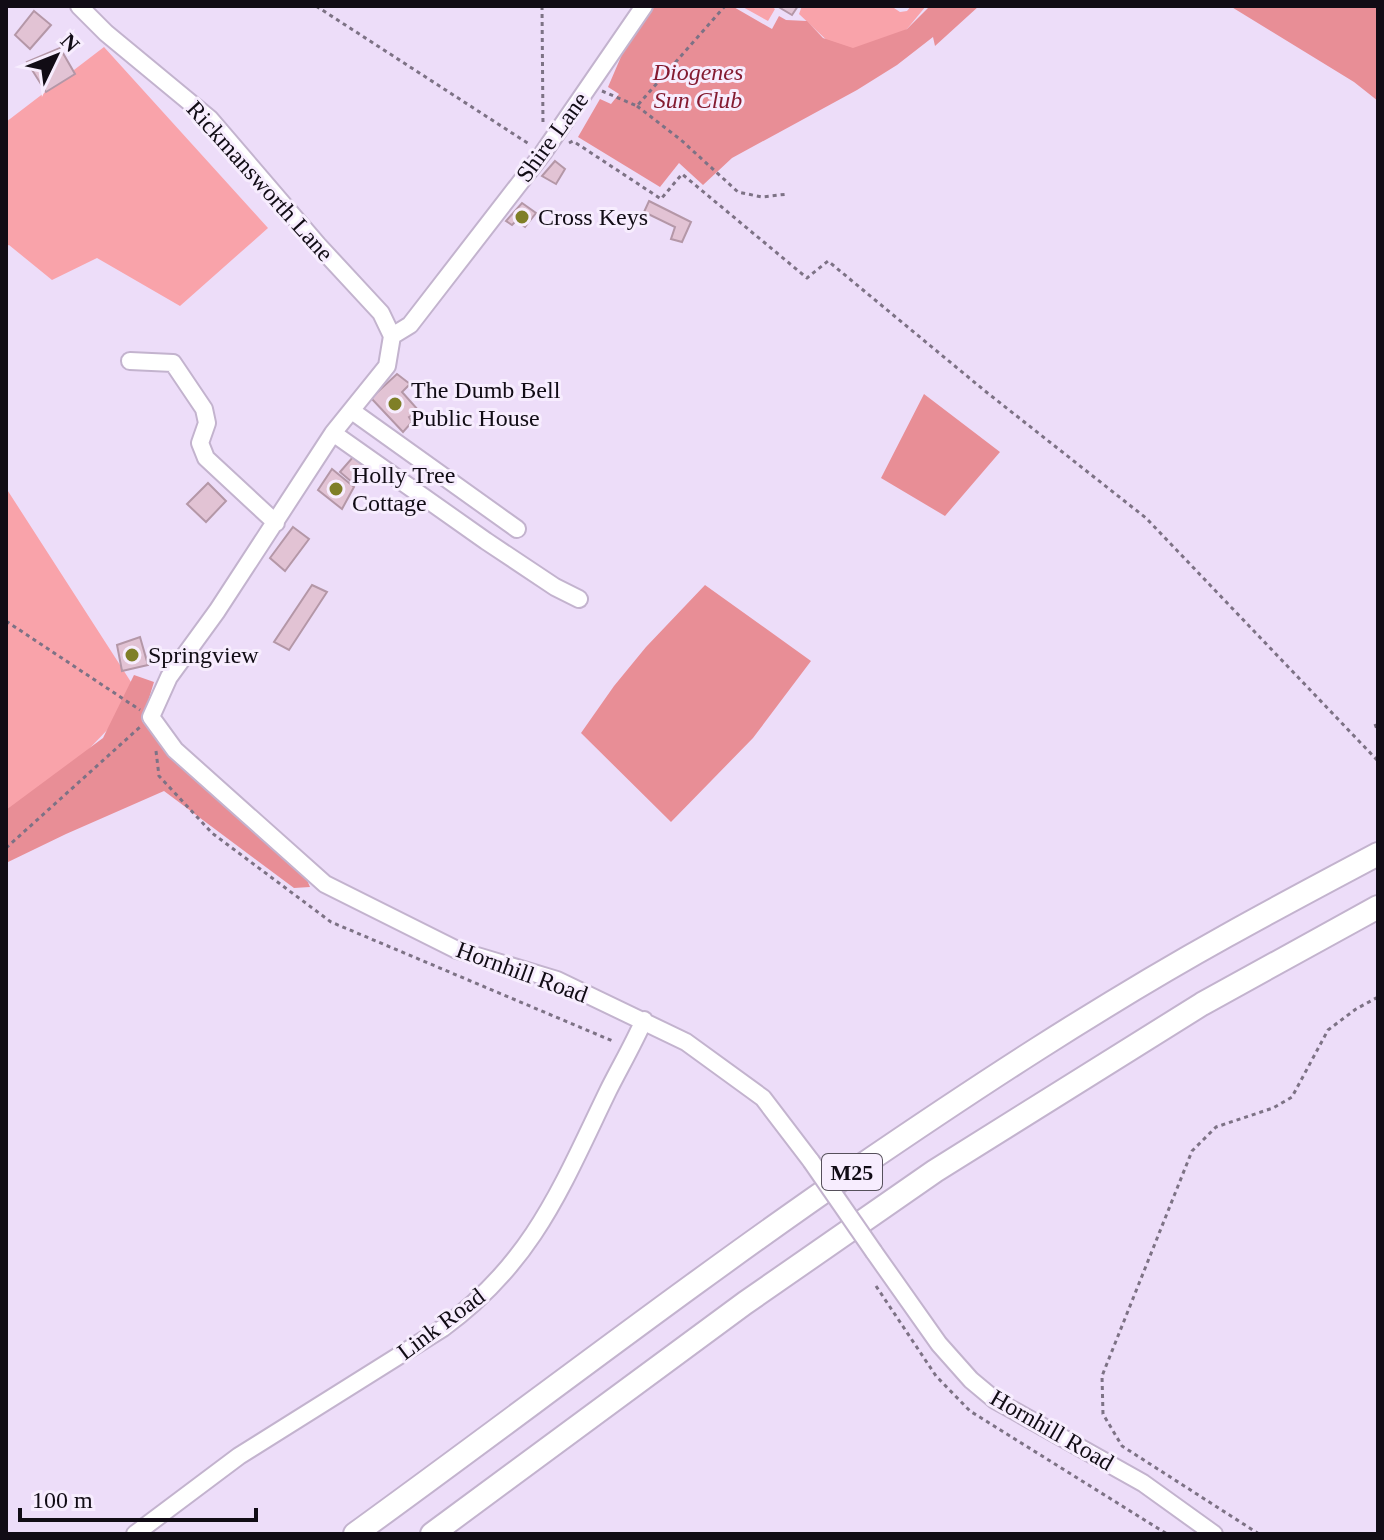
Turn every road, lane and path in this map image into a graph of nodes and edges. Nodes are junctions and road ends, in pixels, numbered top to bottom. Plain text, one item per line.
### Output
1 (79, 6) edge
2 (316, 6) edge
3 (542, 6) edge
4 (644, 6) edge
5 (725, 6) edge
6 (590, 84) junction
7 (637, 106) junction
8 (543, 153) junction
9 (788, 194) dead end
10 (392, 336) junction
11 (130, 361) dead end
12 (352, 411) junction
13 (333, 433) junction
14 (276, 523) junction
15 (517, 529) dead end
16 (579, 599) dead end
17 (6, 621) edge
18 (151, 717) junction
19 (1375, 724) dead end
20 (1378, 732) edge
21 (1378, 761) edge
22 (6, 848) edge
23 (1378, 854) edge
24 (1378, 907) edge
25 (1378, 997) edge
26 (644, 1020) junction
27 (135, 1534) edge
28 (355, 1534) edge
29 (432, 1534) edge
30 (1214, 1534) edge
31 (1259, 1534) edge

1 - 10 street, Rickmansworth Lane
2 - 8 path
3 - 8 path
4 - 6 street, Shire Lane
5 - 7 path
6 - 7 path
6 - 8 street, Shire Lane
7 - 9 path
8 - 10 street, Shire Lane
8 - 21 path
10 - 12 street
11 - 14 street
12 - 13 street
12 - 15 street
13 - 14 street
13 - 16 street
14 - 18 street
17 - 18 path
18 - 22 path
18 - 26 street, Hornhill Road
19 - 20 path
23 - 28 highway, M25
24 - 29 highway, M25
25 - 31 path
26 - 27 street, Link Road
26 - 30 street, Hornhill Road, bridge

